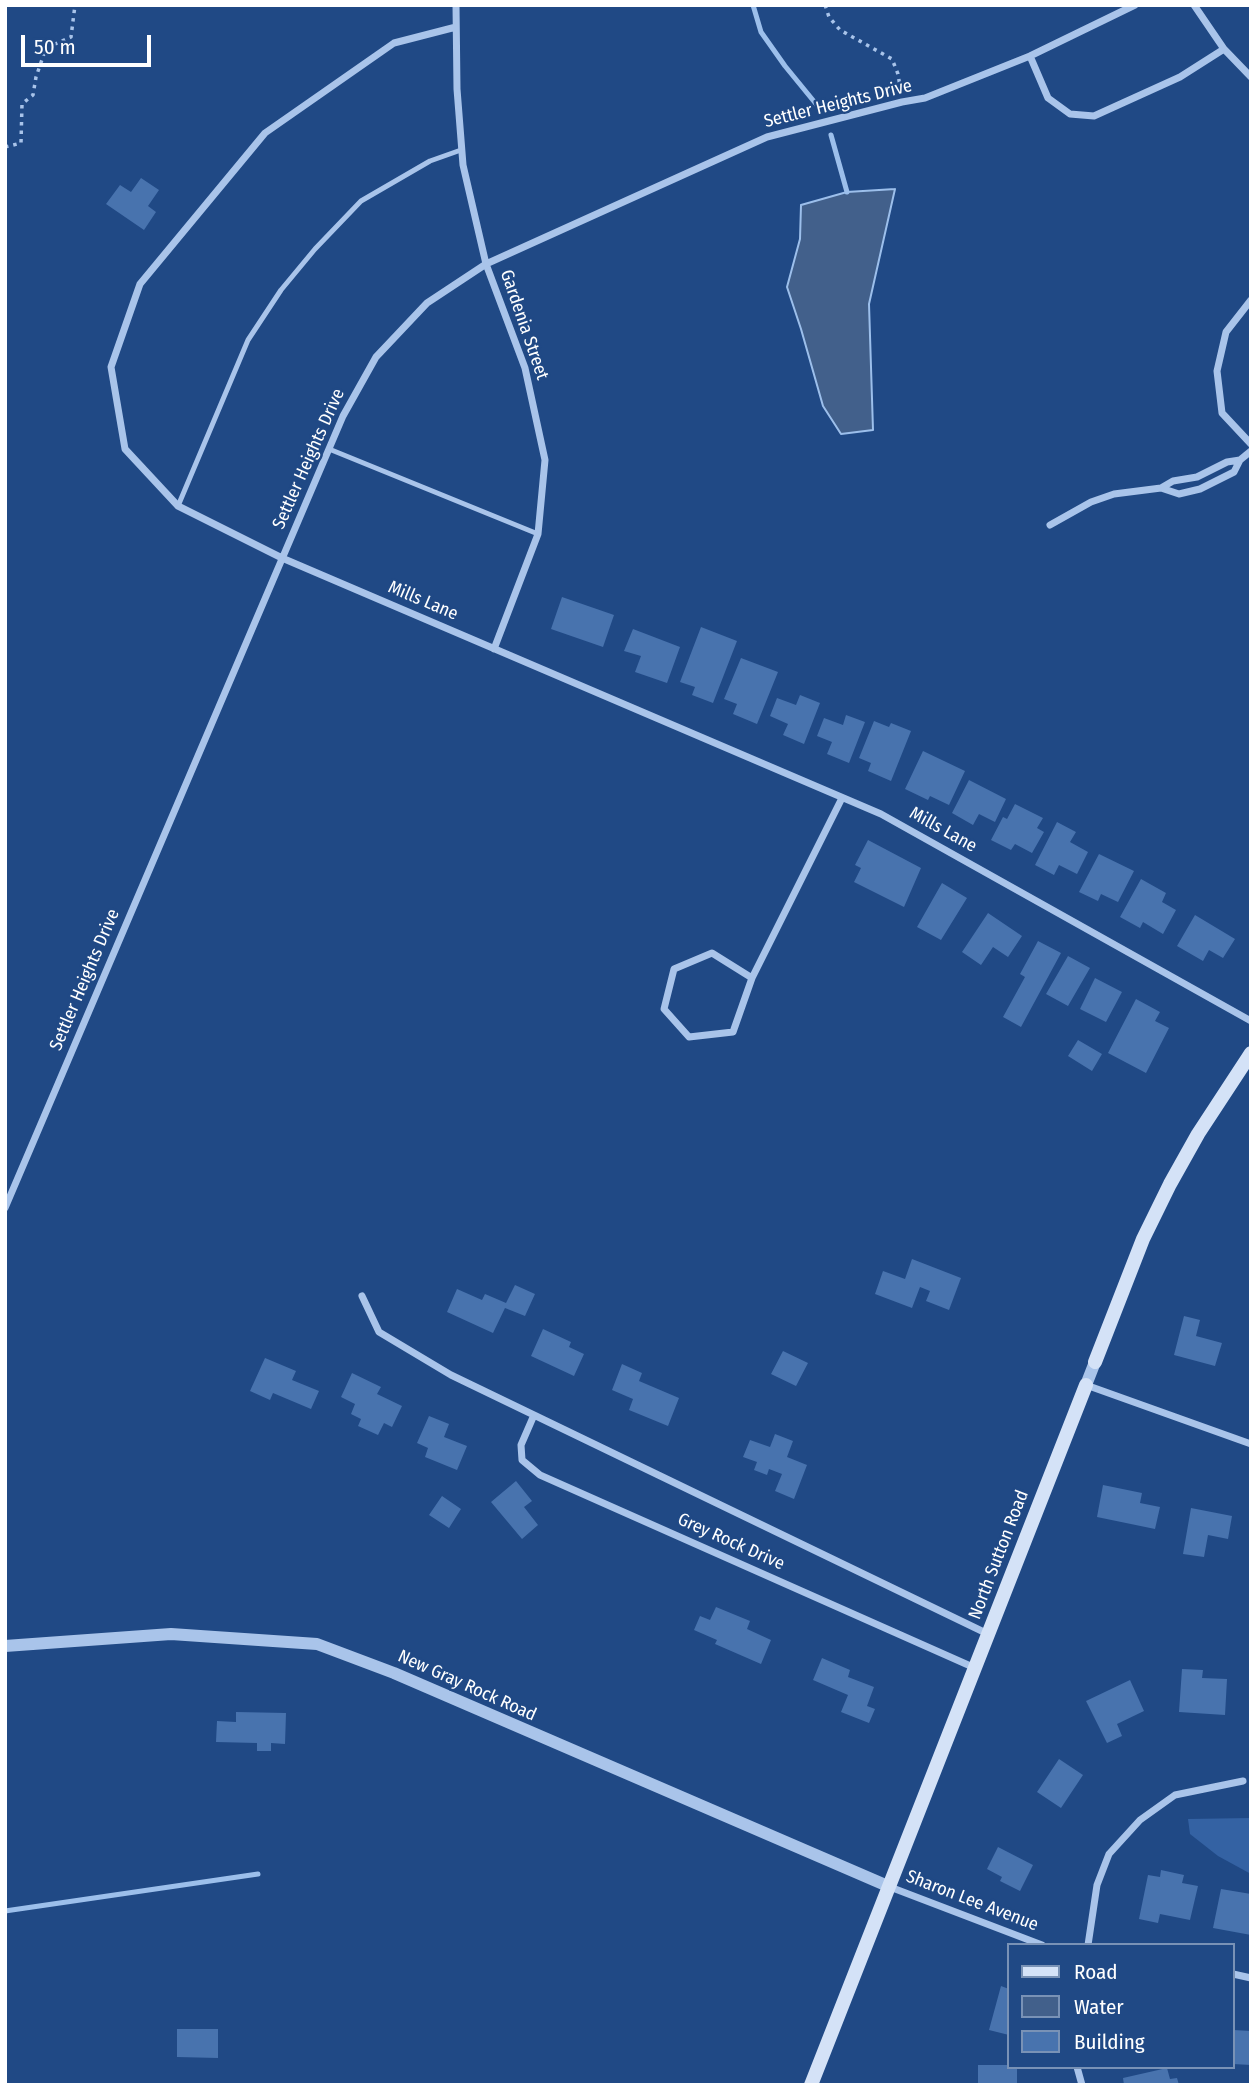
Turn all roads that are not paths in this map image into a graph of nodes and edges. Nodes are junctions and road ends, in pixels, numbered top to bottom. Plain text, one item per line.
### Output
1 (456, 5) edge
2 (1135, 5) edge
3 (1194, 5) edge
4 (456, 26) junction
5 (1224, 49) junction
6 (1030, 55) junction
7 (1251, 77) edge
8 (461, 150) junction
9 (486, 264) junction
10 (1251, 300) edge
11 (1251, 444) edge
12 (329, 449) junction
13 (1251, 451) edge
14 (1240, 460) junction
15 (1197, 477) junction
16 (1161, 488) junction
17 (1200, 489) junction
18 (178, 506) junction
19 (1050, 525) dead end
20 (538, 534) junction
21 (282, 558) junction
22 (494, 649) junction
23 (842, 798) junction
24 (752, 978) junction
25 (1251, 1021) edge
26 (1251, 1053) edge
27 (5, 1208) edge
28 (362, 1296) dead end
29 (1095, 1362) joint
30 (1086, 1385) junction
31 (534, 1415) junction
32 (1251, 1444) edge
33 (988, 1635) junction
34 (5, 1646) edge
35 (975, 1668) junction
36 (1243, 1781) dead end
37 (890, 1886) junction
38 (1037, 1943) edge
39 (1088, 1943) edge
40 (811, 2085) edge

1 - 4 street, Gardenia Street
2 - 6 street, Settler Heights Drive
3 - 5 street
4 - 8 street, Gardenia Street
4 - 18 street, Mills Lane
5 - 6 street
5 - 7 street
6 - 9 street, Settler Heights Drive
8 - 9 street, Gardenia Street
8 - 18 lane
9 - 12 street, Settler Heights Drive
9 - 20 street, Gardenia Street
10 - 11 street
12 - 20 lane
12 - 21 street, Settler Heights Drive
13 - 14 street
14 - 15 street
14 - 17 street
15 - 16 street
15 - 17 street
16 - 17 street
16 - 19 street
18 - 21 street, Mills Lane
20 - 22 street, Gardenia Street
21 - 22 street, Mills Lane
21 - 27 street, Settler Heights Drive
22 - 23 street, Mills Lane
23 - 24 street
23 - 25 street, Mills Lane
24 - 24 street
26 - 29 main road, North Sutton Road
28 - 31 street, Grey Rock Drive
29 - 30 street, North Sutton Road
30 - 32 street
30 - 33 main road, North Sutton Road
31 - 33 street, Grey Rock Drive
31 - 35 street, Grey Rock Drive
33 - 35 main road, North Sutton Road
34 - 37 street, New Gray Rock Road
35 - 37 main road, North Sutton Road
36 - 39 street
37 - 38 street, Sharon Lee Avenue
37 - 40 main road, North Sutton Road

